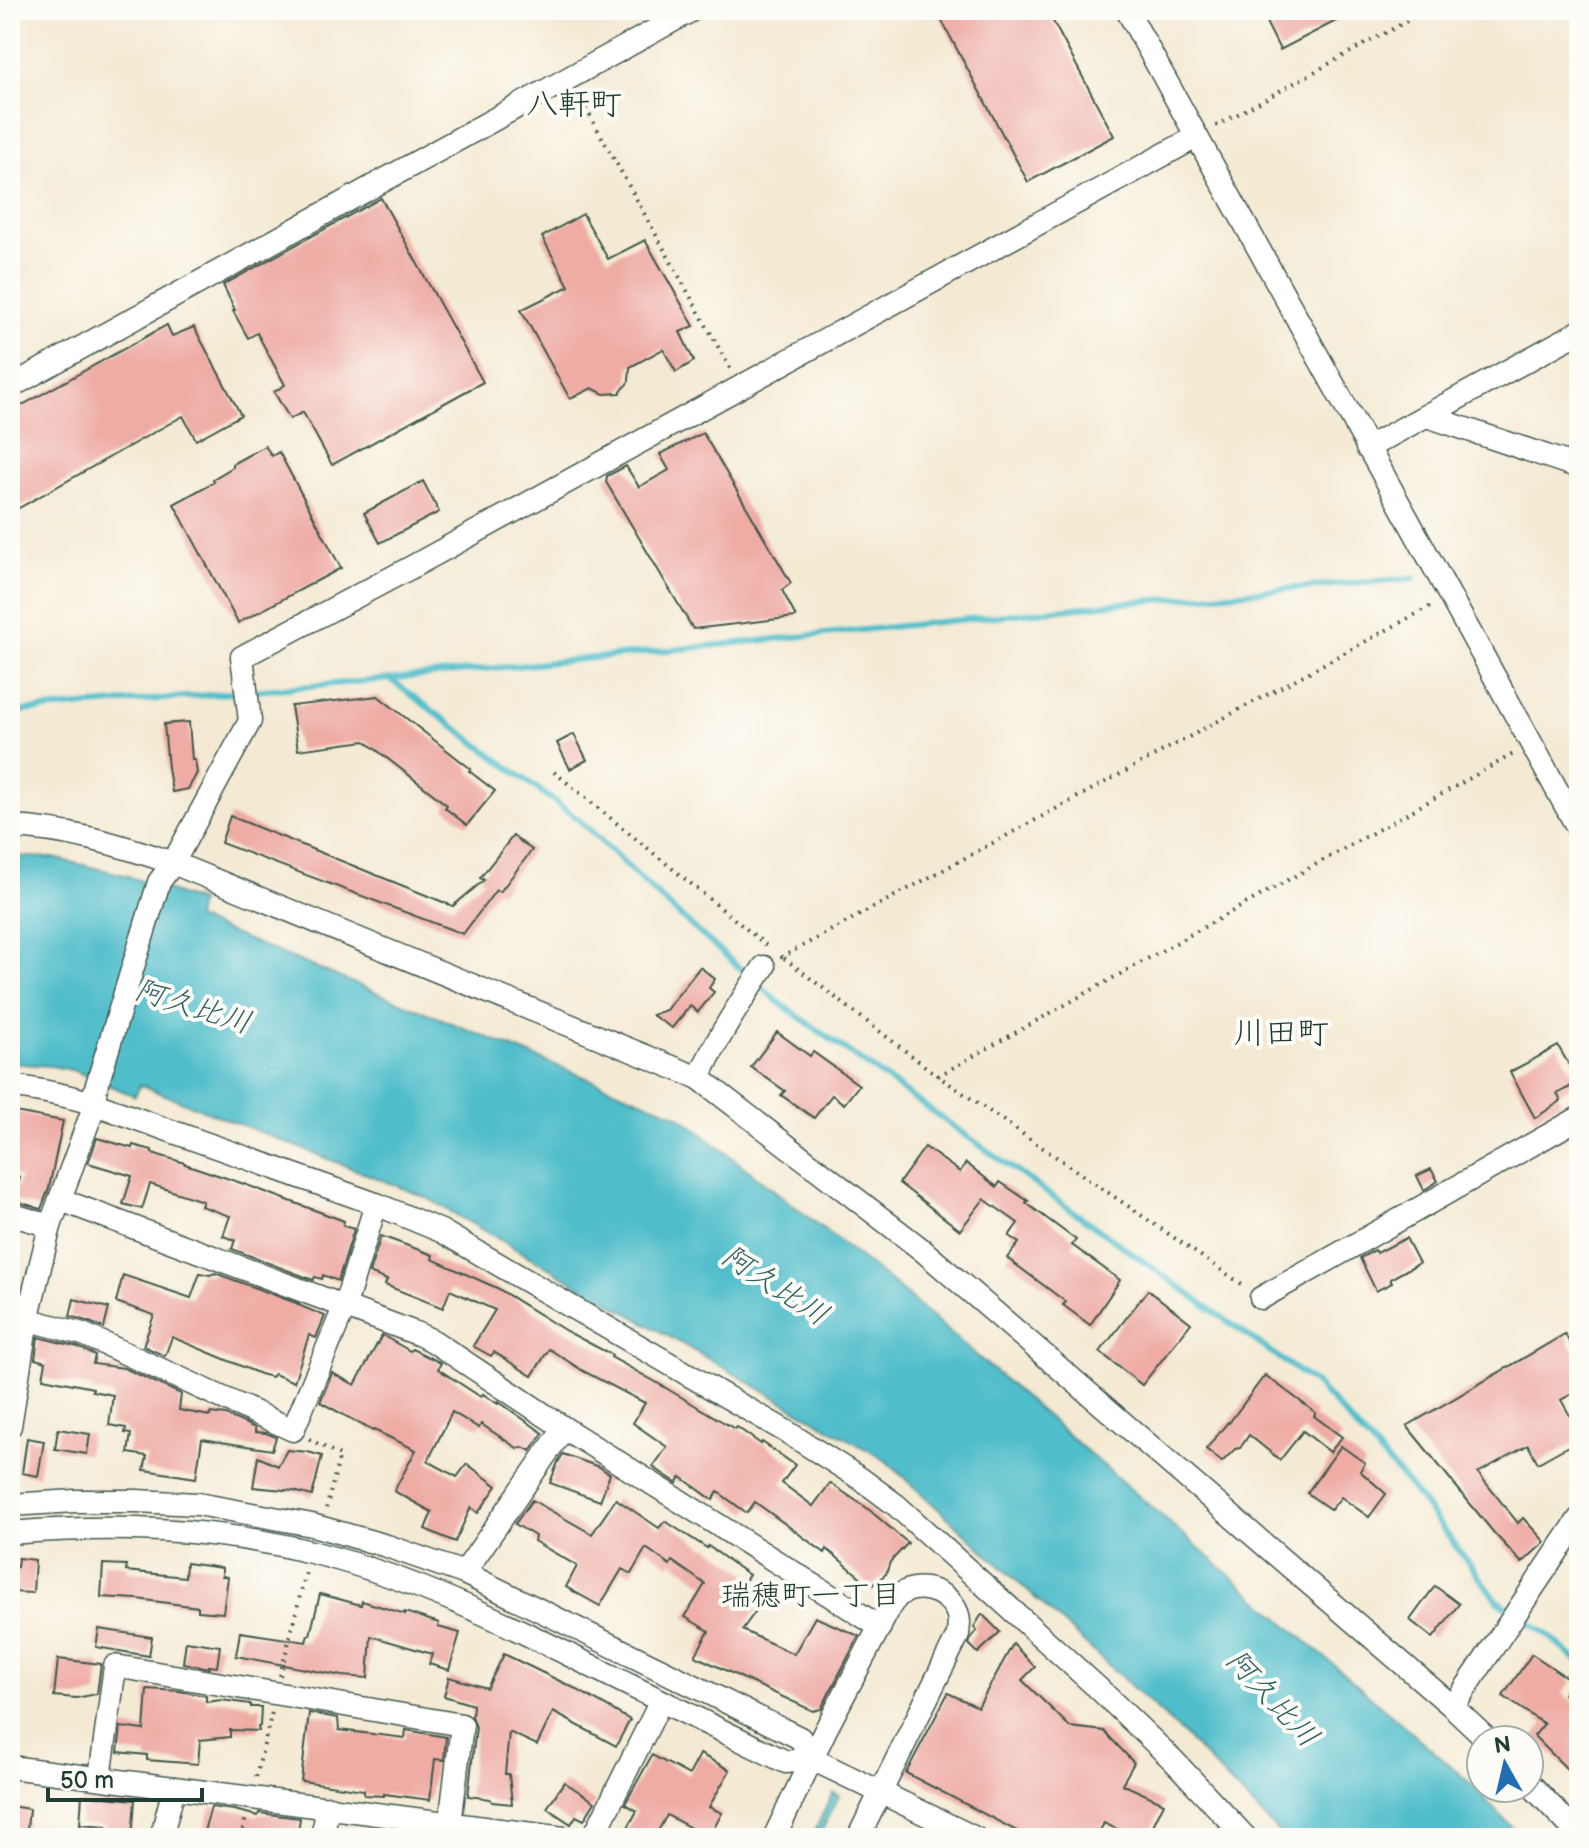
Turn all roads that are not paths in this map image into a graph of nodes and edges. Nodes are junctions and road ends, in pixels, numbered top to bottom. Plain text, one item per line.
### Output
1 (692, 10) edge
2 (1127, 10) edge
3 (1196, 137) junction
4 (1579, 332) edge
5 (10, 387) edge
6 (1427, 416) junction
7 (1367, 448) junction
8 (1579, 467) edge
9 (10, 827) edge
10 (1579, 830) edge
11 (173, 863) junction
12 (773, 962) road end
13 (699, 1078) junction
14 (10, 1086) edge
15 (95, 1098) junction
16 (1579, 1118) edge
17 (61, 1200) junction
18 (376, 1204) junction
19 (10, 1214) edge
20 (50, 1226) junction
21 (1261, 1298) road end
22 (344, 1308) junction
23 (18, 1318) edge
24 (10, 1426) edge
25 (564, 1428) junction
26 (10, 1505) edge
27 (1579, 1519) edge
28 (10, 1533) edge
29 (464, 1573) junction
30 (880, 1627) junction
31 (661, 1701) junction
32 (1453, 1707) junction
33 (1471, 1724) edge
34 (812, 1759) junction
35 (10, 1767) edge
36 (100, 1778) junction
37 (174, 1788) junction
38 (880, 1791) junction
39 (1545, 1800) edge
40 (329, 1807) junction
41 (450, 1824) junction
42 (1579, 1835) edge
43 (161, 1838) edge
44 (321, 1838) edge
45 (564, 1838) edge
46 (593, 1838) edge
47 (774, 1838) edge
48 (858, 1838) edge
49 (975, 1838) edge
50 (1246, 1838) edge

1 - 5 street
2 - 3 street
3 - 7 street
3 - 11 street
4 - 6 street
6 - 7 street
6 - 8 street
7 - 10 street
9 - 11 street
11 - 13 street
11 - 15 street
12 - 13 street
13 - 32 street
14 - 15 street
15 - 17 street
15 - 18 street
16 - 21 street
17 - 20 street
17 - 22 street
18 - 22 street
18 - 50 street
19 - 20 street
20 - 23 street
22 - 23 street
22 - 25 street
23 - 24 street
25 - 29 street
25 - 30 street
26 - 29 street
27 - 32 street
28 - 31 street
29 - 34 street
30 - 34 street
30 - 38 street
31 - 34 street
31 - 46 street
32 - 33 street
34 - 38 street
34 - 47 street
35 - 36 street
36 - 37 street
36 - 41 street
37 - 40 street
37 - 43 street
38 - 48 street
38 - 49 street
39 - 42 street
40 - 41 street
40 - 44 street
41 - 45 street

